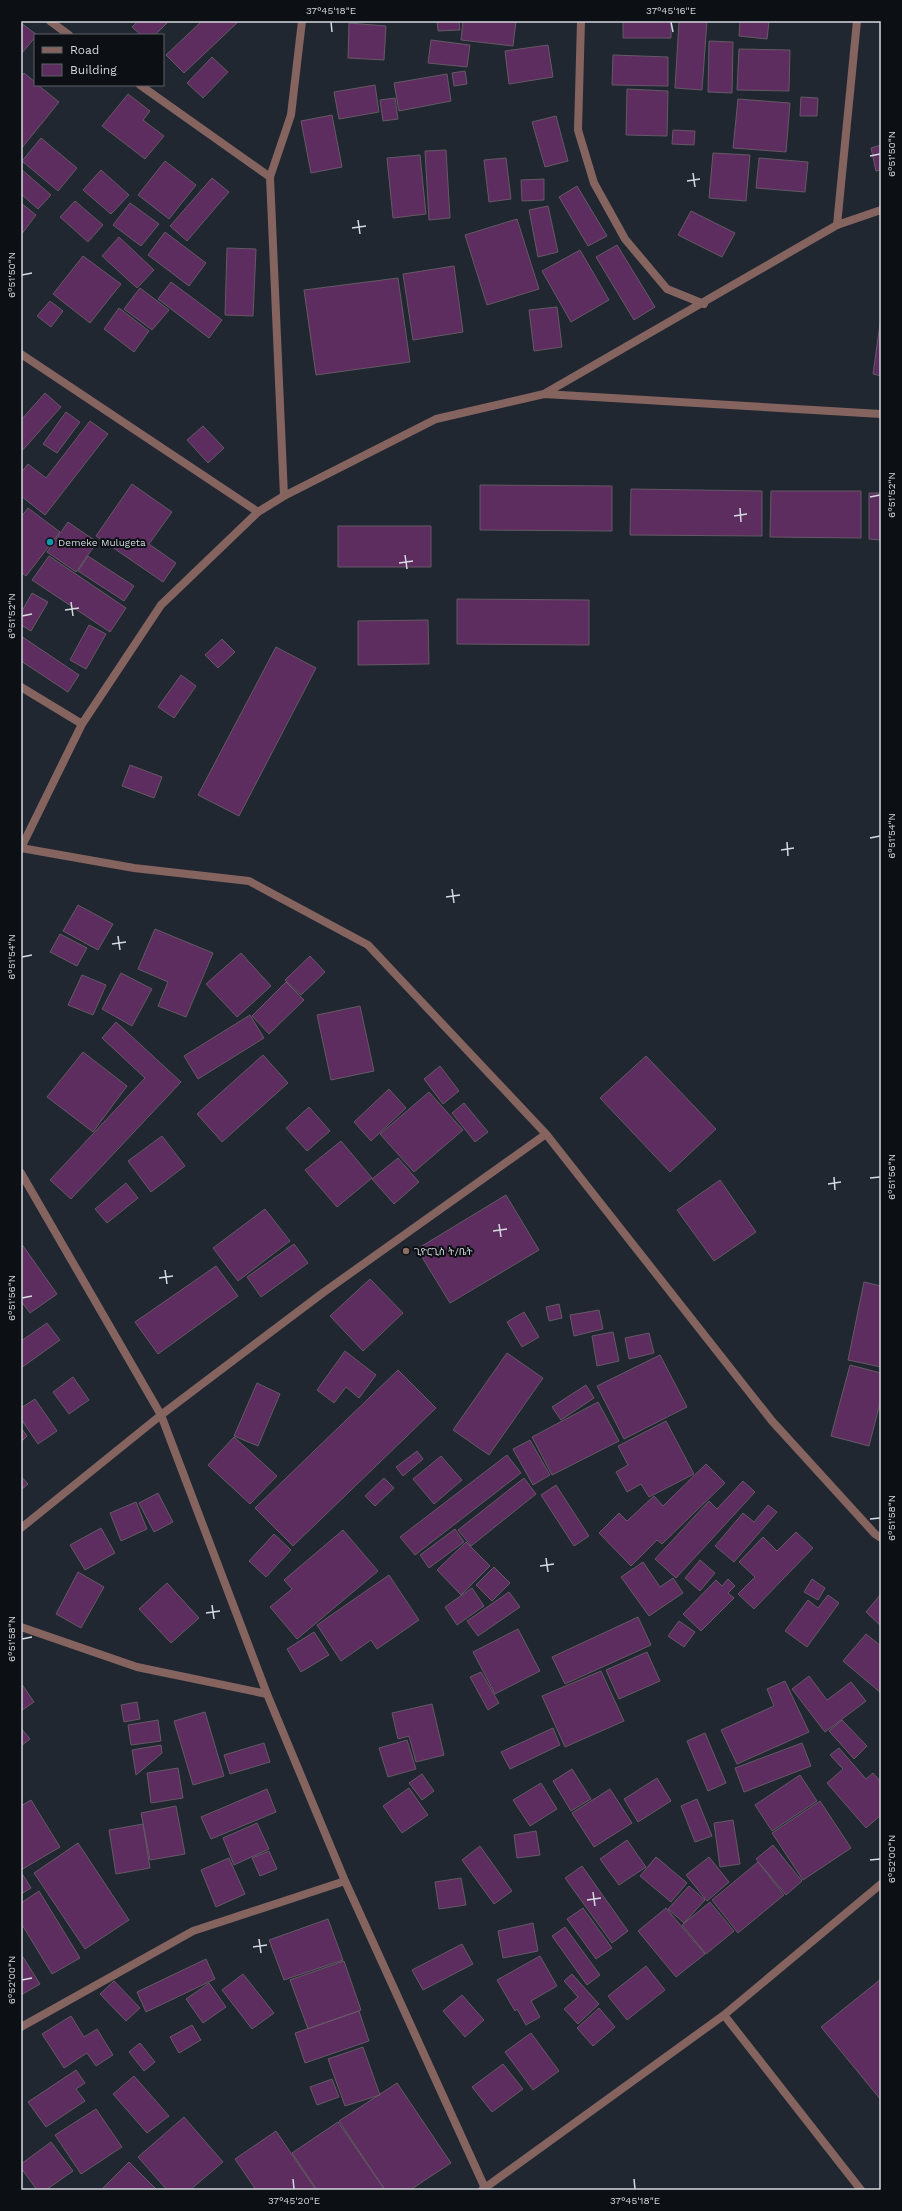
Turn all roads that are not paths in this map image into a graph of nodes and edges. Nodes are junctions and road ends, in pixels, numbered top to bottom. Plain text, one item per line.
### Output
1 (50, 21) edge
2 (302, 21) edge
3 (581, 21) edge
4 (857, 21) edge
5 (68, 34) edge
6 (141, 86) edge
7 (270, 177) junction
8 (881, 210) edge
9 (837, 225) junction
10 (704, 304) junction
11 (21, 354) edge
12 (544, 394) junction
13 (881, 414) edge
14 (284, 496) junction
15 (258, 512) junction
16 (21, 687) edge
17 (82, 724) junction
18 (21, 848) edge
19 (546, 1134) junction
20 (21, 1173) edge
21 (161, 1415) junction
22 (21, 1528) edge
23 (881, 1538) edge
24 (21, 1627) edge
25 (267, 1694) junction
26 (345, 1881) junction
27 (881, 1884) edge
28 (724, 2015) junction
29 (21, 2027) edge
30 (484, 2189) edge
31 (861, 2190) edge

1 - 5 street
2 - 7 street
3 - 10 street
4 - 9 street
6 - 7 street
7 - 14 street
8 - 9 street
9 - 10 street
10 - 12 street
11 - 15 street
12 - 13 street
12 - 14 street
14 - 15 street
15 - 17 street
16 - 17 street
17 - 18 street
18 - 19 street
19 - 21 street
19 - 23 street
20 - 21 street
21 - 22 street
21 - 25 street
24 - 25 street
25 - 26 street
26 - 29 street
26 - 30 street
27 - 28 street
28 - 30 street
28 - 31 street

